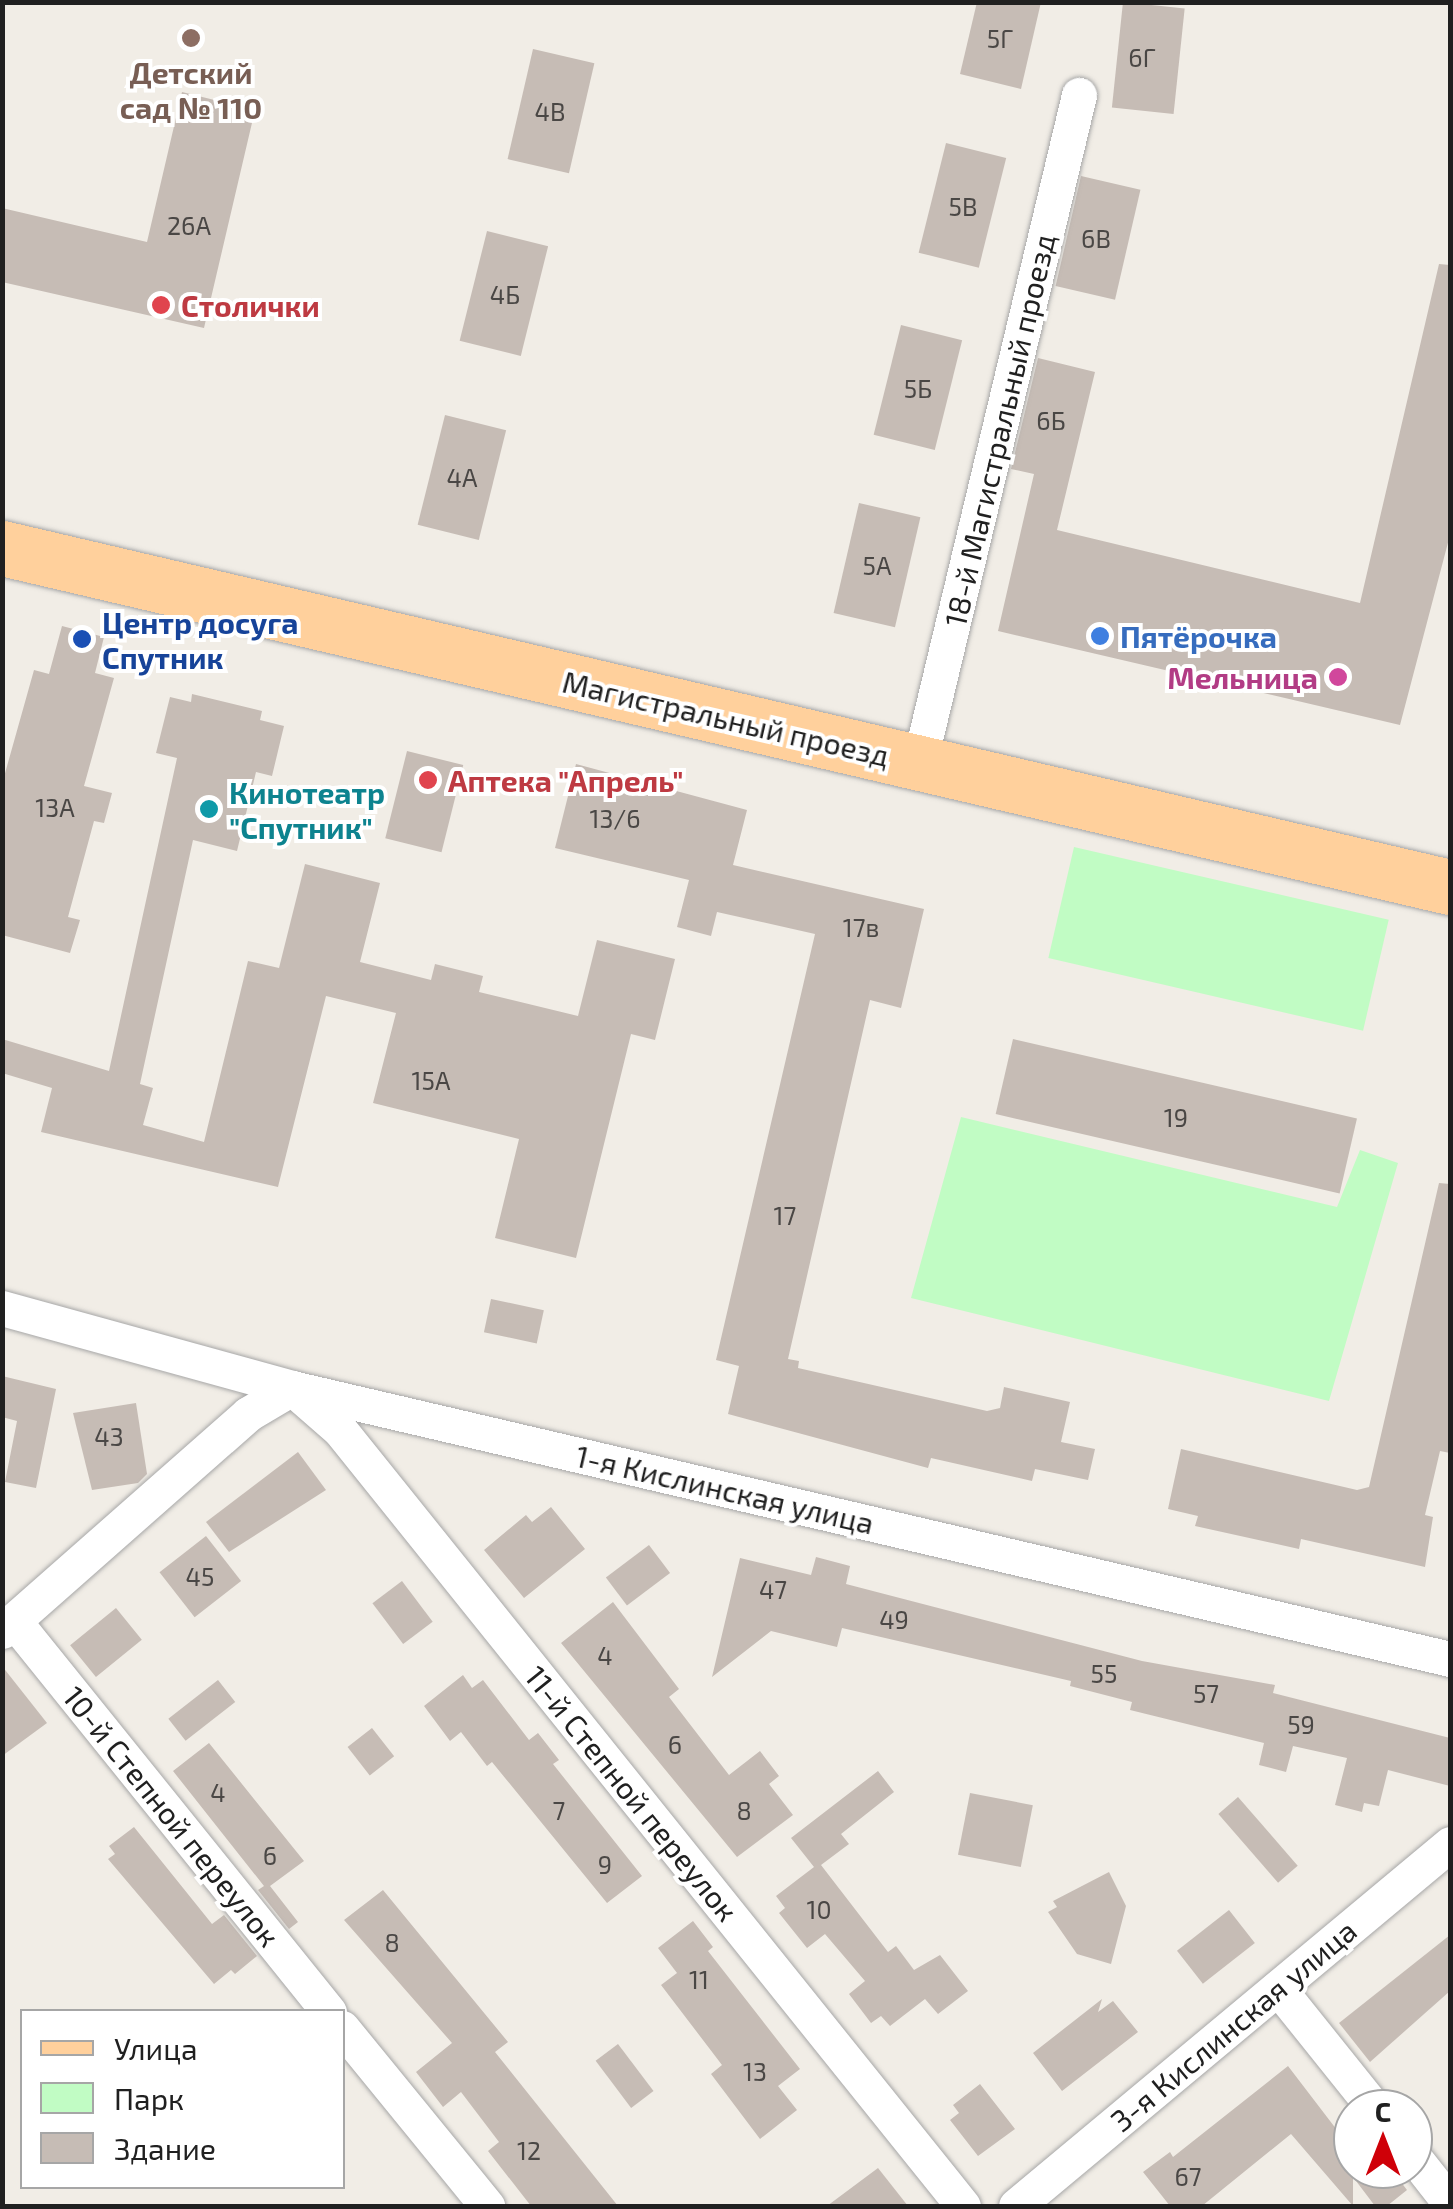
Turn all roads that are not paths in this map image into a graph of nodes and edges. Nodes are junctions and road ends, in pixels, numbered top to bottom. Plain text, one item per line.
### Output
1 (1079, 95) dead end
2 (2, 548) edge
3 (919, 764) junction
4 (1450, 887) edge
5 (2, 1308) edge
6 (292, 1388) junction
7 (8, 1626) edge
8 (1450, 1659) edge
9 (1450, 1844) edge
10 (1278, 1988) junction
11 (327, 2009) edge
12 (345, 2032) edge
13 (1359, 2089) edge
14 (1433, 2181) edge
15 (1450, 2203) edge
16 (487, 2206) edge
17 (963, 2206) edge
18 (1016, 2206) edge

1 - 3 street, 18-й Магистральный проезд
2 - 3 main road, Магистральный проезд
3 - 4 main road, Магистральный проезд
5 - 6 street, 1-я Кислинская улица
6 - 7 street
6 - 8 street, 1-я Кислинская улица
6 - 17 street, 11-й Степной переулок
7 - 11 street, 10-й Степной переулок
9 - 10 street, 3-я Кислинская улица
10 - 13 street
10 - 18 street, 3-я Кислинская улица
12 - 16 street
14 - 15 street

